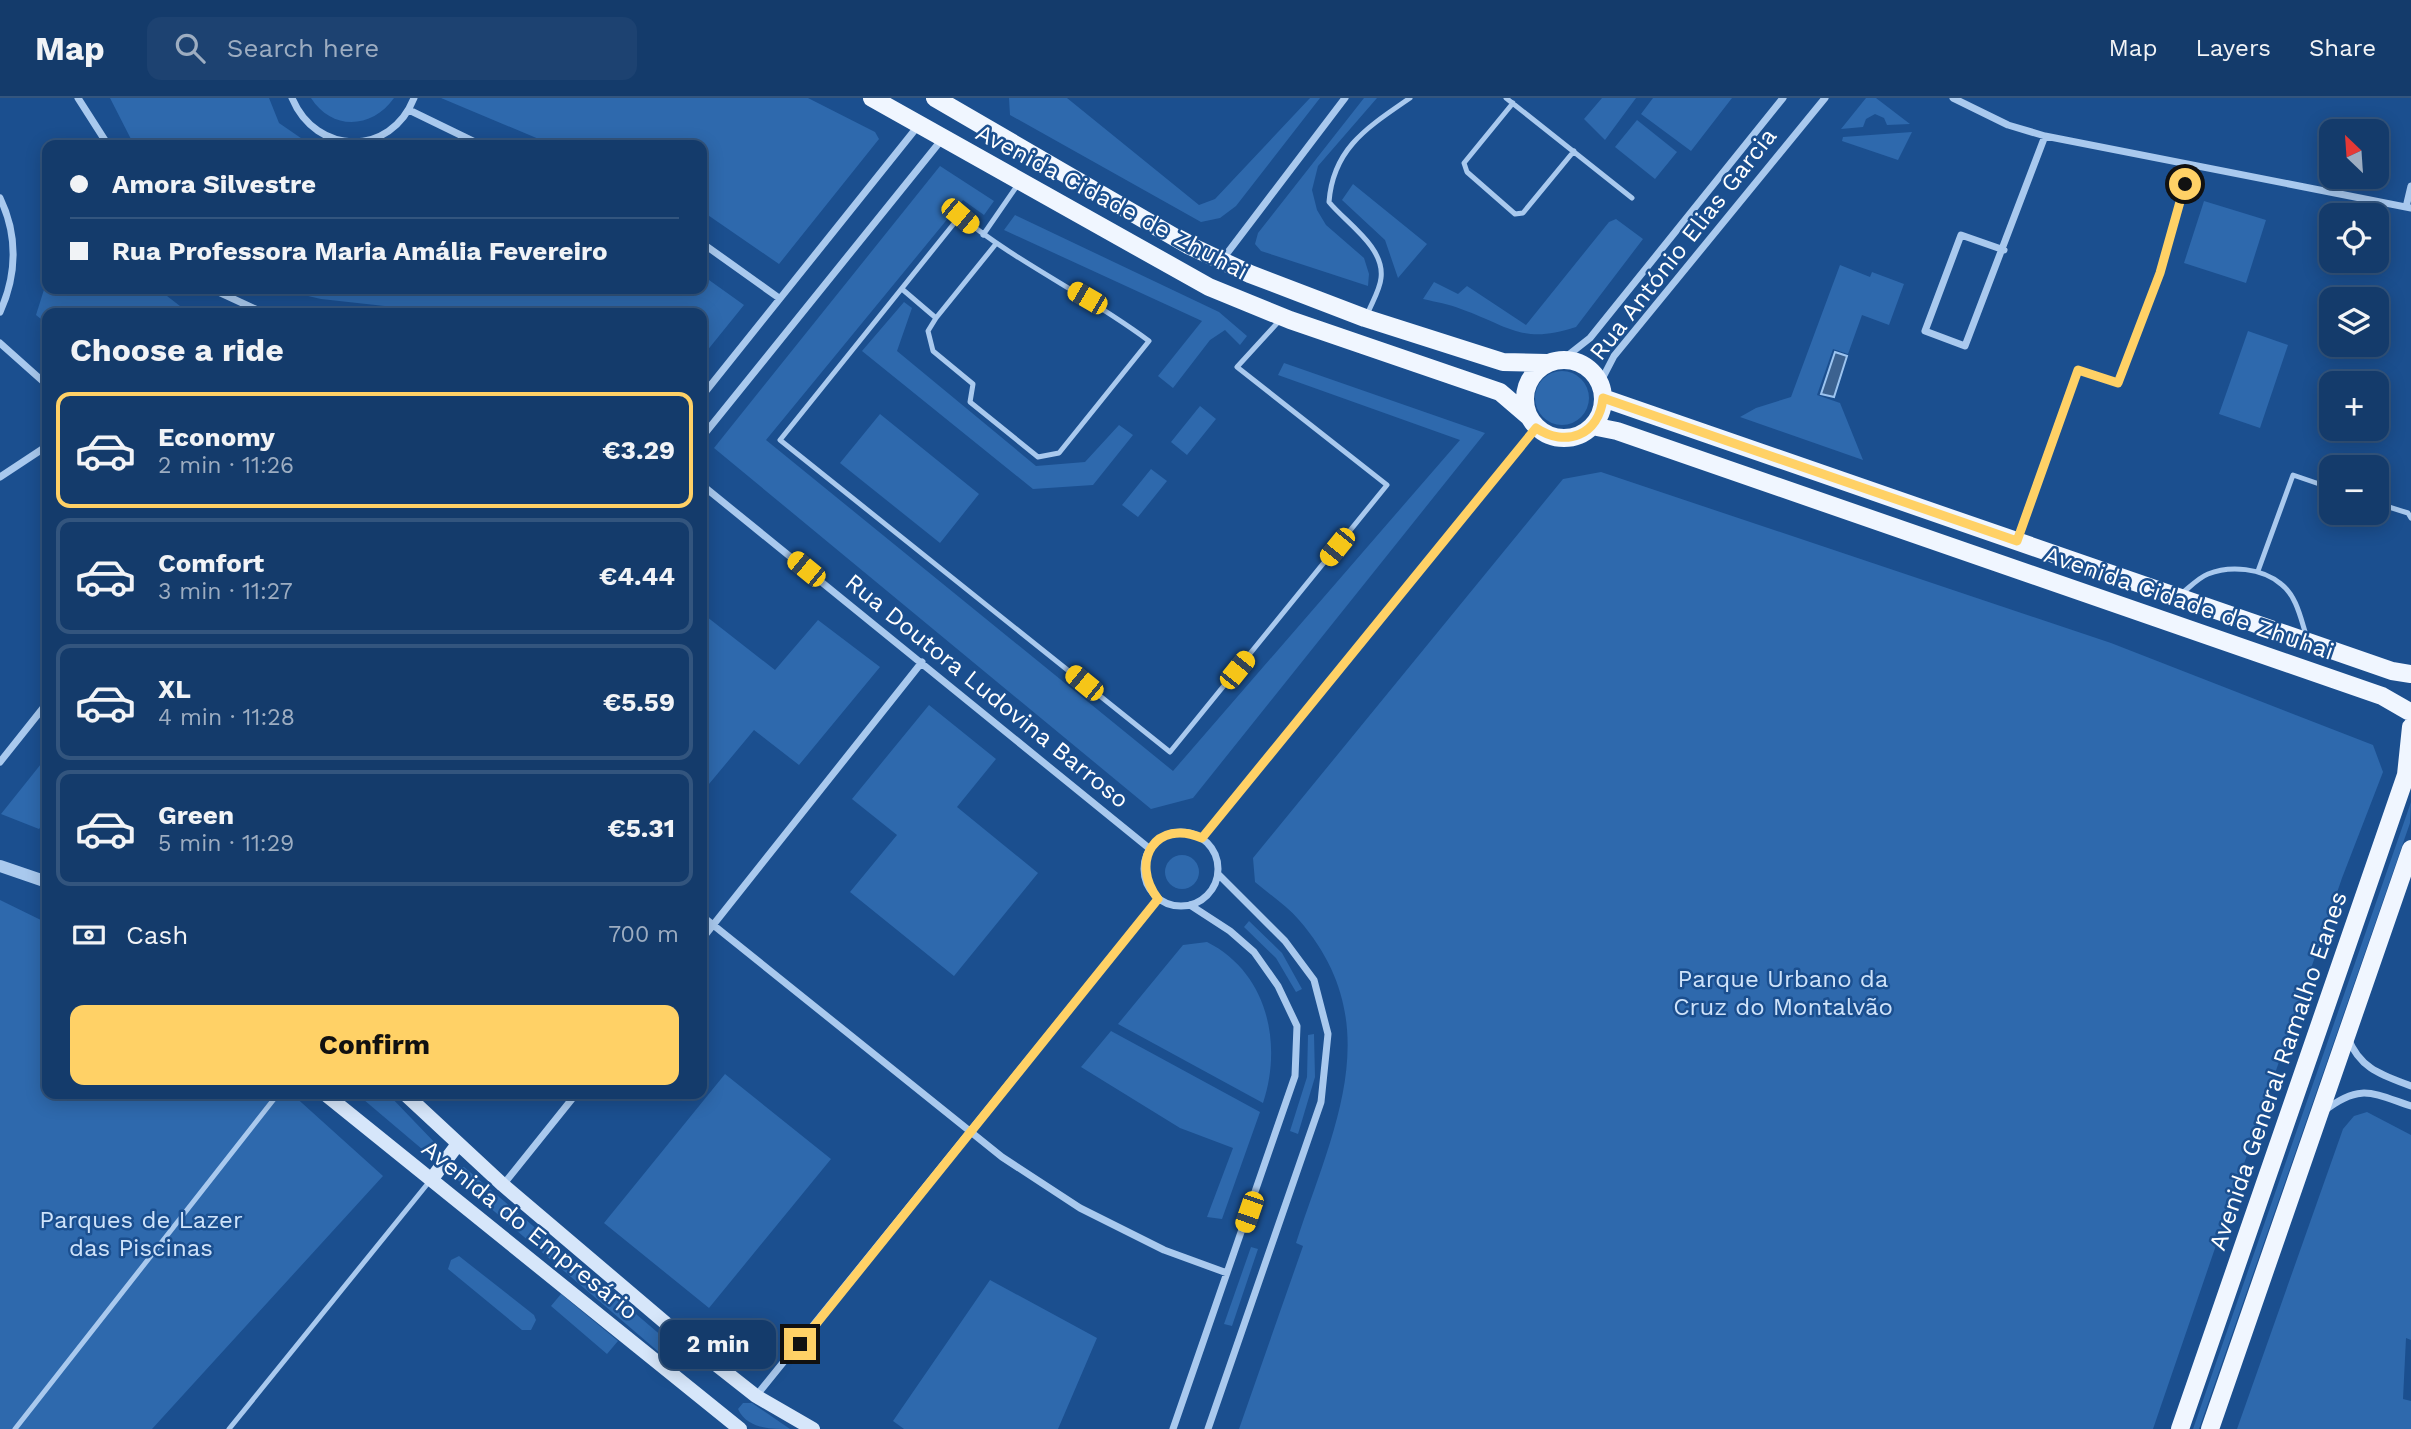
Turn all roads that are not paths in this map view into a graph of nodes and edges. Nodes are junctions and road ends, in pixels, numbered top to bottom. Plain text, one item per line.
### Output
1 (78, 98) edge
2 (292, 98) edge
3 (414, 98) edge
4 (872, 98) edge
5 (1345, 98) edge
6 (1410, 98) edge
7 (1506, 98) edge
8 (1783, 98) edge
9 (1825, 98) edge
10 (1953, 98) edge
11 (943, 100) edge
12 (1964, 101) edge
13 (1513, 103) junction
14 (410, 110) junction
15 (918, 125) junction
16 (2045, 136) junction
17 (943, 138) junction
18 (105, 140) edge
19 (335, 140) edge
20 (368, 140) edge
21 (471, 140) edge
22 (1574, 151) junction
23 (2190, 165) junction
24 (1021, 181) junction
25 (2411, 186) edge
26 (0, 198) edge
27 (1632, 198) dead end
28 (2409, 207) edge
29 (983, 235) junction
30 (995, 245) junction
31 (707, 247) edge
32 (2004, 250) junction
33 (1222, 261) junction
34 (902, 289) junction
35 (223, 294) edge
36 (779, 298) junction
37 (253, 308) edge
38 (0, 312) edge
39 (1282, 317) junction
40 (936, 318) junction
41 (1365, 318) junction
42 (0, 343) edge
43 (4, 351) edge
44 (1554, 362) junction
45 (42, 381) edge
46 (707, 390) edge
47 (1601, 390) junction
48 (1532, 422) junction
49 (1592, 426) junction
50 (707, 431) edge
51 (42, 449) edge
52 (0, 477) edge
53 (2319, 484) edge
54 (707, 489) edge
55 (2389, 507) edge
56 (2411, 518) edge
57 (2017, 541) junction
58 (2258, 571) junction
59 (2178, 597) junction
60 (2308, 641) junction
61 (922, 662) junction
62 (2411, 674) edge
63 (42, 709) edge
64 (2410, 714) edge
65 (0, 762) edge
66 (1202, 838) junction
67 (1150, 849) junction
68 (2411, 849) edge
69 (0, 866) edge
70 (1218, 874) junction
71 (42, 880) edge
72 (1158, 899) junction
73 (1190, 905) junction
74 (707, 920) edge
75 (713, 925) junction
76 (707, 933) edge
77 (2347, 1035) junction
78 (2411, 1086) edge
79 (274, 1099) edge
80 (331, 1099) edge
81 (410, 1099) edge
82 (572, 1099) edge
83 (2411, 1106) edge
84 (2321, 1113) junction
85 (971, 1132) junction
86 (458, 1144) junction
87 (431, 1180) junction
88 (503, 1185) junction
89 (1227, 1273) junction
90 (756, 1396) junction
91 (15, 1429) edge
92 (229, 1429) edge
93 (740, 1429) edge
94 (813, 1429) edge
95 (1173, 1429) edge
96 (1208, 1429) edge
97 (2180, 1429) edge
98 (2210, 1429) edge

1 - 18 street
2 - 19 street
3 - 14 street
4 - 15 main road, Avenida Cidade de Zhuhai
5 - 33 street
6 - 41 lane
7 - 13 lane
8 - 44 street, Rua António Elias Garcia
9 - 47 street, Rua António Elias Garcia
10 - 12 street
11 - 33 main road, Avenida Cidade de Zhuhai
12 - 16 street
13 - 22 lane
13 - 22 lane
14 - 20 street
14 - 21 street
15 - 17 main road, Avenida Cidade de Zhuhai
15 - 36 street
16 - 23 street
16 - 32 street
17 - 24 main road, Avenida Cidade de Zhuhai
17 - 50 street
22 - 27 lane
23 - 28 street
23 - 57 street
24 - 29 lane
24 - 39 main road, Avenida Cidade de Zhuhai
25 - 28 street
26 - 38 street
29 - 30 lane
29 - 34 lane
30 - 40 lane
30 - 40 lane
31 - 36 street
32 - 32 street
33 - 41 main road, Avenida Cidade de Zhuhai
34 - 39 lane
34 - 40 lane
35 - 37 street
36 - 46 street
39 - 48 main road, Avenida Cidade de Zhuhai
41 - 44 main road, Avenida Cidade de Zhuhai
42 - 43 street
43 - 45 street
44 - 47 main road
44 - 48 main road
47 - 49 main road
47 - 57 main road, Avenida Cidade de Zhuhai
48 - 49 main road
48 - 66 street
49 - 64 main road, Avenida Cidade de Zhuhai
51 - 52 street
53 - 58 lane
54 - 61 street, Rua Doutora Ludovina Barroso
55 - 56 lane
57 - 59 main road, Avenida Cidade de Zhuhai
58 - 59 lane
58 - 60 lane
59 - 60 main road, Avenida Cidade de Zhuhai
60 - 62 main road, Avenida Cidade de Zhuhai
61 - 67 street, Rua Doutora Ludovina Barroso
61 - 75 street
63 - 65 street
64 - 97 main road, Avenida General Ramalho Eanes
66 - 67 street
66 - 70 street
67 - 72 street
68 - 77 main road
69 - 71 street
70 - 73 street
70 - 96 street
72 - 73 street
72 - 85 street
73 - 89 street
74 - 75 street
75 - 76 street
75 - 85 street
77 - 78 street
77 - 84 main road
79 - 91 lane
80 - 87 main road, Avenida do Empresário
81 - 86 main road, Avenida do Empresário
82 - 88 street
83 - 84 street
84 - 98 main road
85 - 89 street
85 - 90 street
86 - 87 main road
86 - 88 main road, Avenida do Empresário
87 - 92 lane
87 - 93 main road, Avenida do Empresário
88 - 90 main road, Avenida do Empresário
89 - 95 street
90 - 94 main road, Avenida do Empresário

